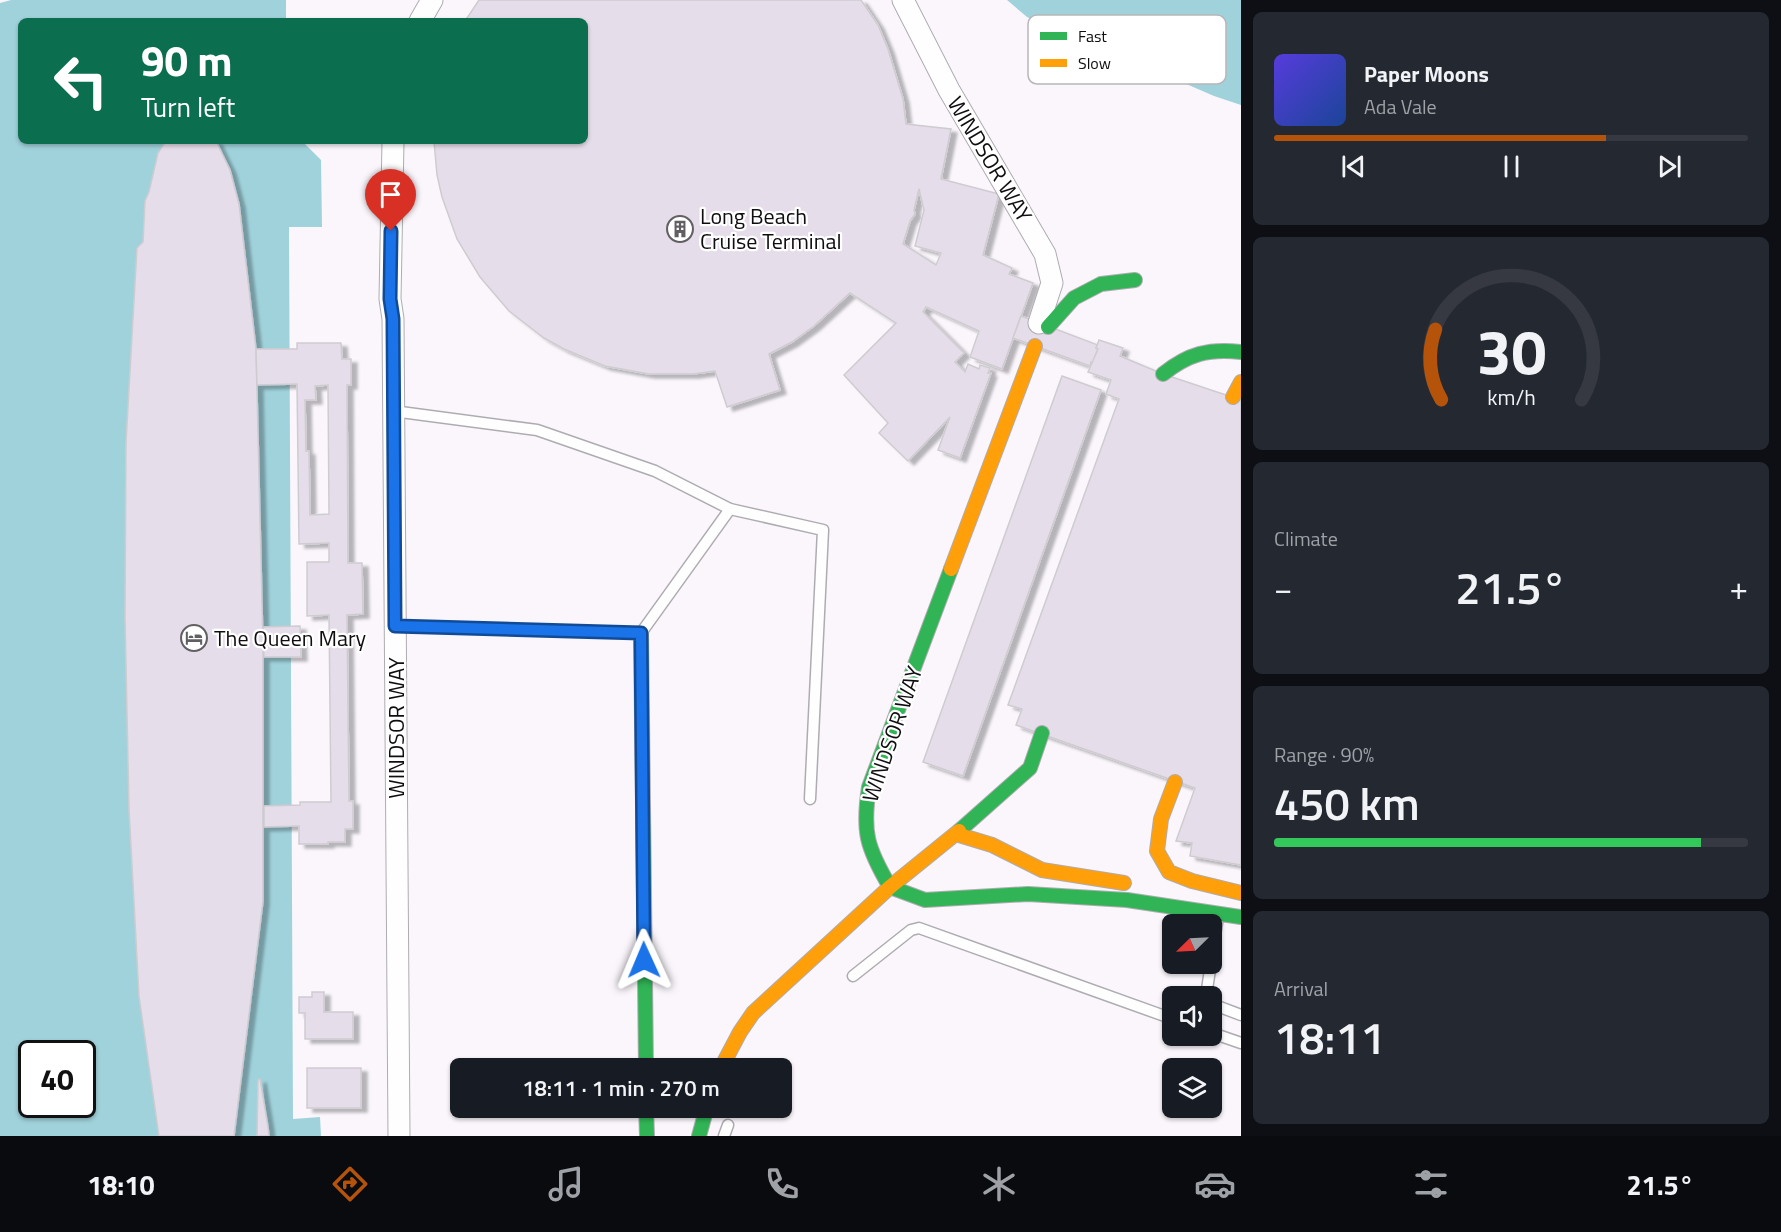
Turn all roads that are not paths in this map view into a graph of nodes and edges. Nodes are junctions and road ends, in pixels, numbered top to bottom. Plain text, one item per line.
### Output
1 (432, 0) edge
2 (903, 0) edge
3 (422, 18) edge
4 (393, 144) edge
5 (1135, 280) dead end
6 (1043, 325) joint
7 (1035, 346) dead end
8 (1241, 352) edge
9 (1163, 374) dead end
10 (1241, 382) edge
11 (1233, 396) dead end
12 (393, 411) junction
13 (730, 509) junction
14 (395, 626) junction
15 (641, 633) junction
16 (1042, 733) dead end
17 (1175, 782) dead end
18 (810, 799) dead end
19 (956, 834) junction
20 (1137, 885) dead end
21 (890, 887) junction
22 (1184, 892) dead end
23 (1241, 893) edge
24 (1241, 898) edge
25 (1219, 914) edge
26 (1222, 914) edge
27 (1241, 917) edge
28 (853, 976) dead end
29 (1222, 1008) edge
30 (1162, 1015) edge
31 (1241, 1015) edge
32 (1222, 1036) edge
33 (1241, 1043) edge
34 (646, 1058) edge
35 (726, 1058) edge
36 (646, 1118) edge
37 (704, 1118) edge
38 (729, 1125) dead end
39 (399, 1136) edge
40 (647, 1136) edge
41 (699, 1136) edge
42 (724, 1136) edge

1 - 3 street
2 - 6 street, WINDSOR WAY
4 - 12 street, WINDSOR WAY
5 - 6 street
7 - 21 street, WINDSOR WAY
8 - 9 street
10 - 11 street
12 - 13 lane
12 - 14 street, WINDSOR WAY
13 - 15 lane
13 - 18 lane
14 - 15 lane
14 - 39 street, WINDSOR WAY
15 - 34 street
16 - 19 street
17 - 23 street
19 - 20 street
19 - 21 street
21 - 25 street
21 - 35 street
22 - 24 street
26 - 27 street
28 - 30 lane
29 - 31 lane
32 - 33 lane
36 - 40 street
37 - 41 street
38 - 42 lane

